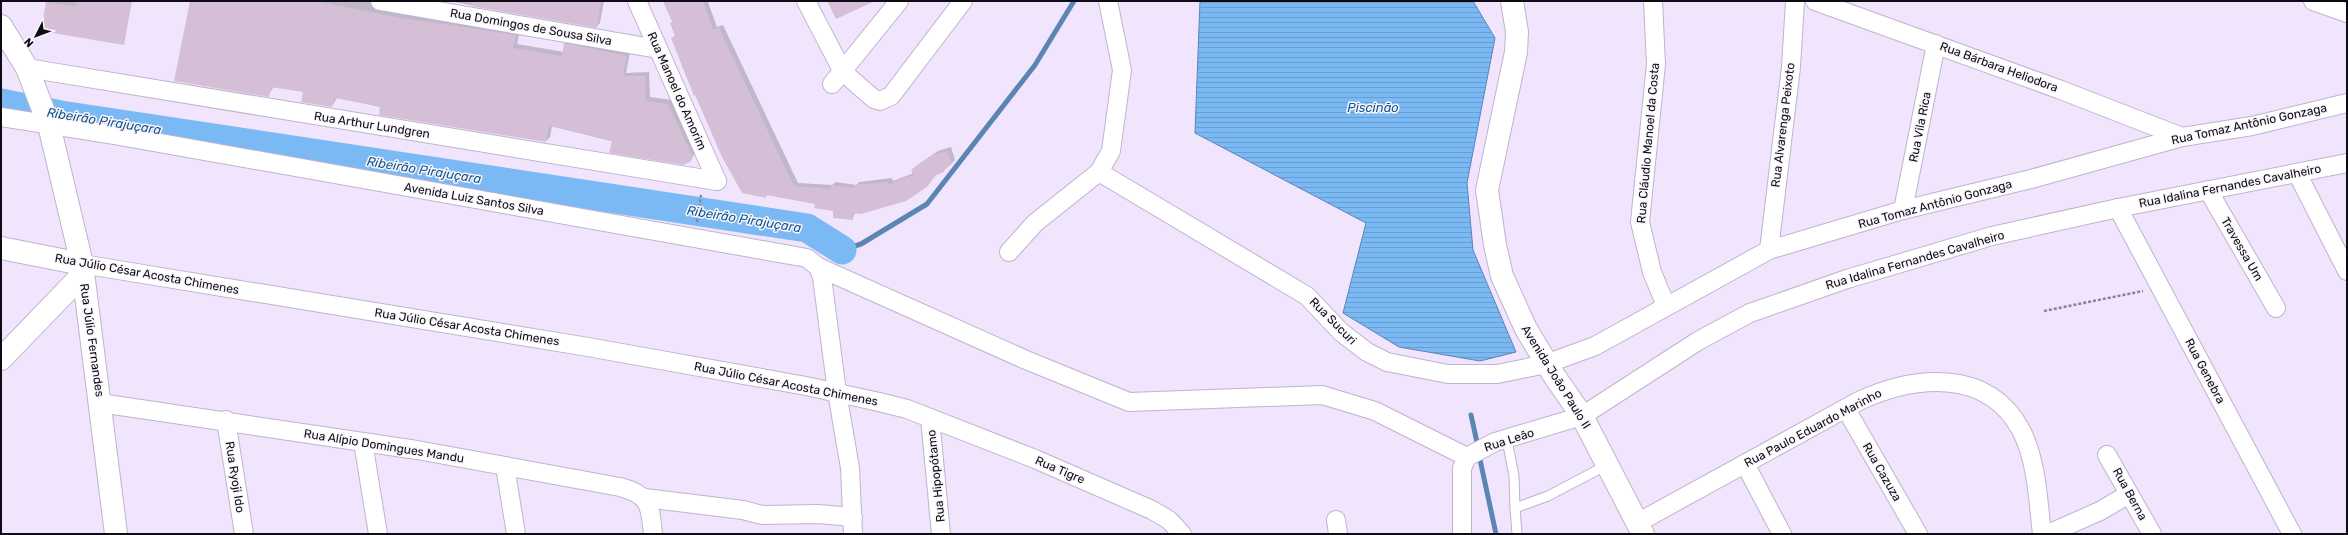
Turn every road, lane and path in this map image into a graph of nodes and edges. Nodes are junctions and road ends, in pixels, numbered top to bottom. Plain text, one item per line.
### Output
1 (380, 1) edge
2 (637, 1) edge
3 (806, 1) edge
4 (898, 1) edge
5 (963, 1) edge
6 (1108, 1) edge
7 (1512, 1) edge
8 (1653, 1) edge
9 (1795, 1) edge
10 (1815, 1) edge
11 (2314, 1) edge
12 (2347, 13) edge
13 (1, 26) edge
14 (1936, 44) junction
15 (658, 49) junction
16 (29, 76) junction
17 (837, 78) junction
18 (2347, 103) edge
19 (1, 117) edge
20 (47, 120) junction
21 (2182, 137) junction
22 (2347, 164) edge
23 (1099, 172) junction
24 (2297, 173) junction
25 (717, 181) joint
26 (2208, 190) junction
27 (701, 194) dead end
28 (2118, 208) junction
29 (1903, 210) junction
30 (697, 225) dead end
31 (1, 248) edge
32 (1769, 250) junction
33 (1009, 252) dead end
34 (818, 268) junction
35 (82, 269) junction
36 (2347, 271) edge
37 (2161, 287) junction
38 (1666, 306) junction
39 (2276, 308) dead end
40 (2044, 311) dead end
41 (1, 359) edge
42 (1550, 370) junction
43 (837, 392) junction
44 (100, 403) junction
45 (1846, 409) junction
46 (1578, 410) junction
47 (930, 418) junction
48 (226, 420) junction
49 (1506, 440) junction
50 (363, 442) junction
51 (2107, 455) dead end
52 (1467, 457) junction
53 (1745, 464) junction
54 (1607, 465) junction
55 (506, 466) junction
56 (2129, 494) junction
57 (644, 498) junction
58 (1515, 508) junction
59 (853, 525) edge
60 (652, 526) edge
61 (1640, 528) edge
62 (116, 534) edge
63 (244, 534) edge
64 (378, 534) edge
65 (516, 534) edge
66 (941, 534) edge
67 (1182, 534) edge
68 (1462, 534) edge
69 (1517, 534) edge
70 (1782, 534) edge
71 (1918, 534) edge
72 (2042, 534) edge
73 (2048, 534) edge
74 (2152, 534) edge
75 (2292, 534) edge

1 - 15 street, Rua Domingos de Sousa Silva
2 - 15 street, Rua Manoel do Amorim
3 - 17 street
4 - 17 street
5 - 17 street
6 - 23 street
7 - 42 street, Avenida João Paulo II
8 - 38 street, Rua Cláudio Manoel da Costa
9 - 32 street, Rua Alvarenga Peixoto
10 - 14 street, Rua Bárbara Heliodora
11 - 12 street
13 - 16 street, Rua Júlio Fernandes
14 - 21 street, Rua Bárbara Heliodora
14 - 29 street, Rua Vila Rica
15 - 25 street, Rua Manoel do Amorim
16 - 20 street, Rua Júlio Fernandes
16 - 25 street, Rua Arthur Lundgren
18 - 21 street, Rua Tomaz Antônio Gonzaga
19 - 20 street, Avenida Luiz Santos Silva
20 - 34 street, Avenida Luiz Santos Silva
20 - 35 street, Rua Júlio Fernandes
21 - 29 street, Rua Tomaz Antônio Gonzaga
22 - 24 street, Rua Idalina Fernandes Cavalheiro
23 - 33 street
23 - 42 street, Rua Sucuri
24 - 26 street, Rua Idalina Fernandes Cavalheiro
24 - 36 street
26 - 28 street, Rua Idalina Fernandes Cavalheiro
26 - 39 street, Travessa Um
27 - 30 path
28 - 37 street, Rua Genebra
28 - 46 street, Rua Idalina Fernandes Cavalheiro
29 - 32 street, Rua Tomaz Antônio Gonzaga
31 - 35 street, Rua Júlio César Acosta Chimenes
32 - 38 street, Rua Tomaz Antônio Gonzaga
34 - 43 street
34 - 52 street, Avenida Luiz Santos Silva
35 - 41 street
35 - 43 street, Rua Júlio César Acosta Chimenes
35 - 44 street, Rua Júlio Fernandes
37 - 40 path
37 - 75 street, Rua Genebra
38 - 42 street, Rua Tomaz Antônio Gonzaga
42 - 46 street, Avenida João Paulo II
43 - 47 street, Rua Júlio César Acosta Chimenes
43 - 59 street
44 - 48 street, Rua Alípio Domingues Mandu
44 - 62 street, Rua Júlio Fernandes
45 - 53 street, Rua Paulo Eduardo Marinho
45 - 71 street, Rua Cazuza
45 - 72 street, Rua Paulo Eduardo Marinho
46 - 49 street, Rua Leão
46 - 54 street, Avenida João Paulo II
47 - 66 street, Rua Hipopótamo
47 - 67 street, Rua Tigre
48 - 50 street, Rua Alípio Domingues Mandu
48 - 63 street, Rua Ryoji Ido
49 - 52 street, Rua Leão
49 - 58 lane
50 - 55 street, Rua Alípio Domingues Mandu
50 - 64 street
51 - 56 street, Rua Berna
52 - 68 street
53 - 61 street, Rua Paulo Eduardo Marinho
53 - 70 street
54 - 58 lane
54 - 61 street, Avenida João Paulo II
55 - 57 street, Rua Alípio Domingues Mandu
55 - 65 street
56 - 73 street
56 - 74 street, Rua Berna
57 - 59 street
57 - 60 street
58 - 69 lane

